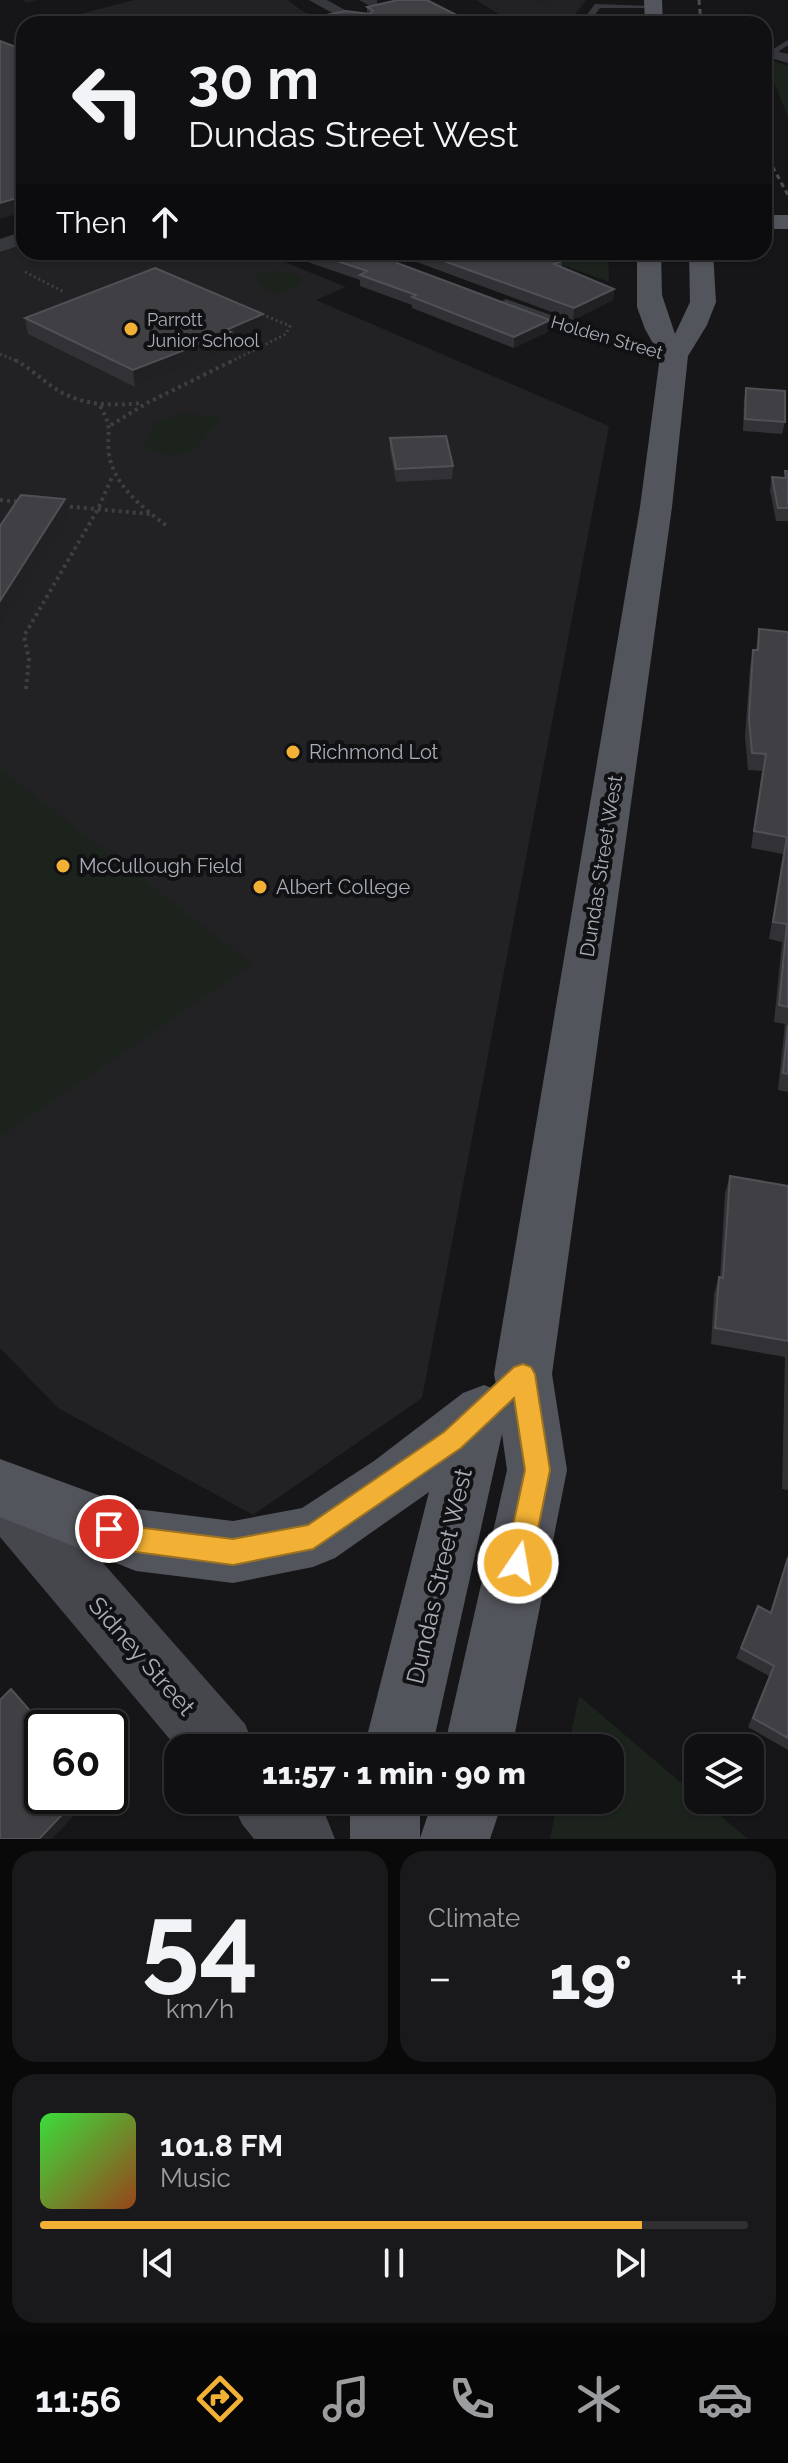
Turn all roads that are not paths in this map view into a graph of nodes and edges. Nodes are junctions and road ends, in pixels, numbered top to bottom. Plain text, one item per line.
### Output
1 (316, 0) edge
2 (653, 11) edge
3 (347, 16) edge
4 (590, 16) edge
5 (788, 42) edge
6 (783, 58) edge
7 (649, 260) edge
8 (701, 260) edge
9 (489, 298) edge
10 (674, 356) junction
11 (523, 1374) junction
12 (477, 1418) junction
13 (0, 1490) edge
14 (209, 1734) edge
15 (401, 1734) edge
16 (481, 1734) edge
17 (278, 1814) edge
18 (385, 1814) edge
19 (463, 1814) edge
20 (300, 1839) edge
21 (385, 1839) edge
22 (455, 1839) edge

1 - 3 street
2 - 4 lane
5 - 6 lane
7 - 10 main road
8 - 10 main road, Dundas Street West
9 - 10 street, Holden Street
10 - 11 main road, Dundas Street West
11 - 12 main road
11 - 16 main road, Dundas Street West
12 - 13 main road
12 - 15 main road, Dundas Street West
13 - 14 main road, Sidney Street
17 - 20 main road
18 - 21 main road
19 - 22 main road

